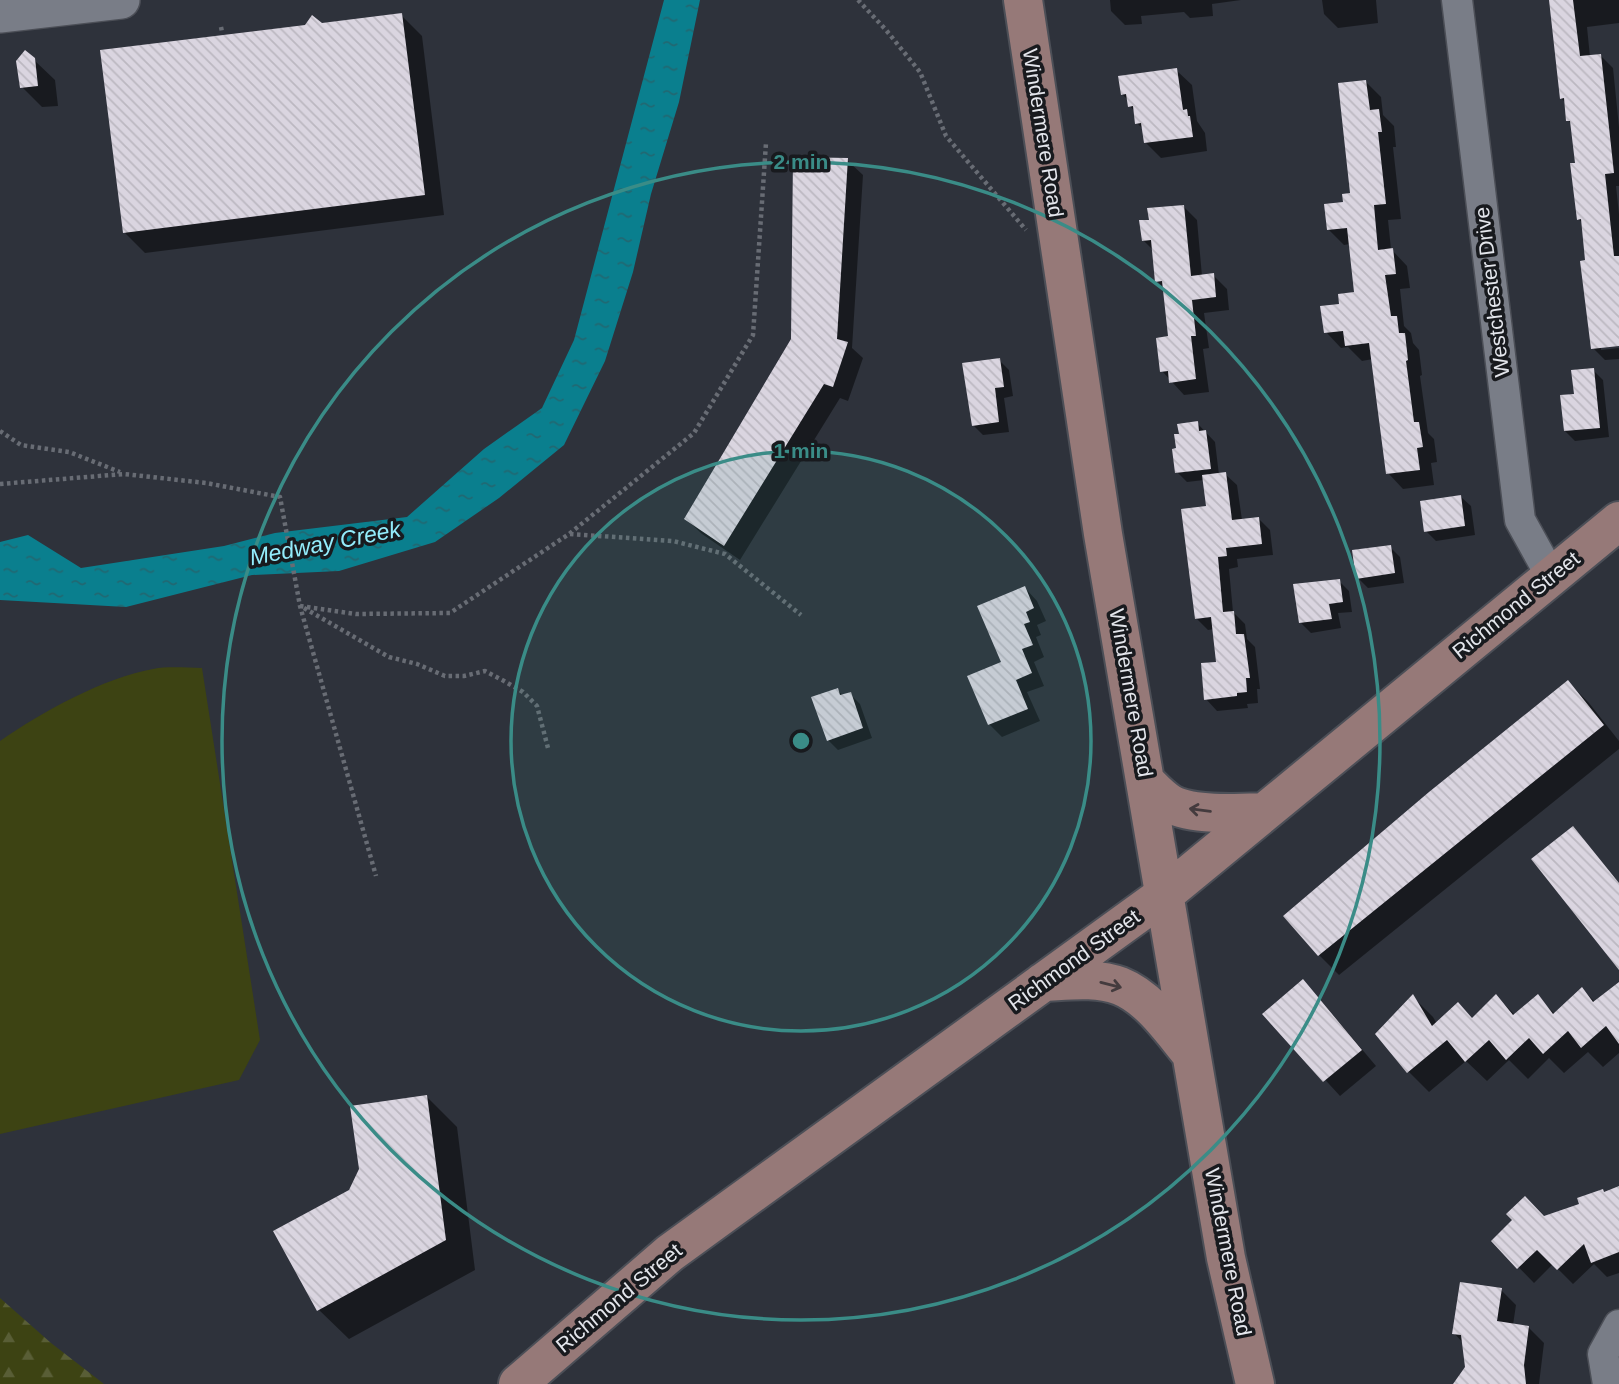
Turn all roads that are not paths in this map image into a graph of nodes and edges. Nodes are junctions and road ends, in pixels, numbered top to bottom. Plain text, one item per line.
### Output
1 (121, 0) edge
2 (1023, 0) edge
3 (1457, 0) edge
4 (0, 14) edge
5 (1619, 521) edge
6 (1551, 576) junction
7 (1146, 782) junction
8 (1264, 812) junction
9 (1165, 894) junction
10 (1043, 982) junction
11 (1192, 1054) junction
12 (1619, 1325) edge
13 (518, 1384) edge
14 (1255, 1384) edge
15 (1608, 1384) edge

1 - 4 street
2 - 7 main road, Windermere Road
3 - 6 street, Westchester Drive
5 - 6 main road, Richmond Street
6 - 8 main road, Richmond Street
8 -> 7 main road
7 - 9 main road, Windermere Road
8 - 9 main road, Richmond Street
9 - 10 main road, Richmond Street
9 - 11 main road, Windermere Road
10 -> 11 main road
10 - 13 main road, Richmond Street
11 - 14 main road, Windermere Road
12 - 15 street

